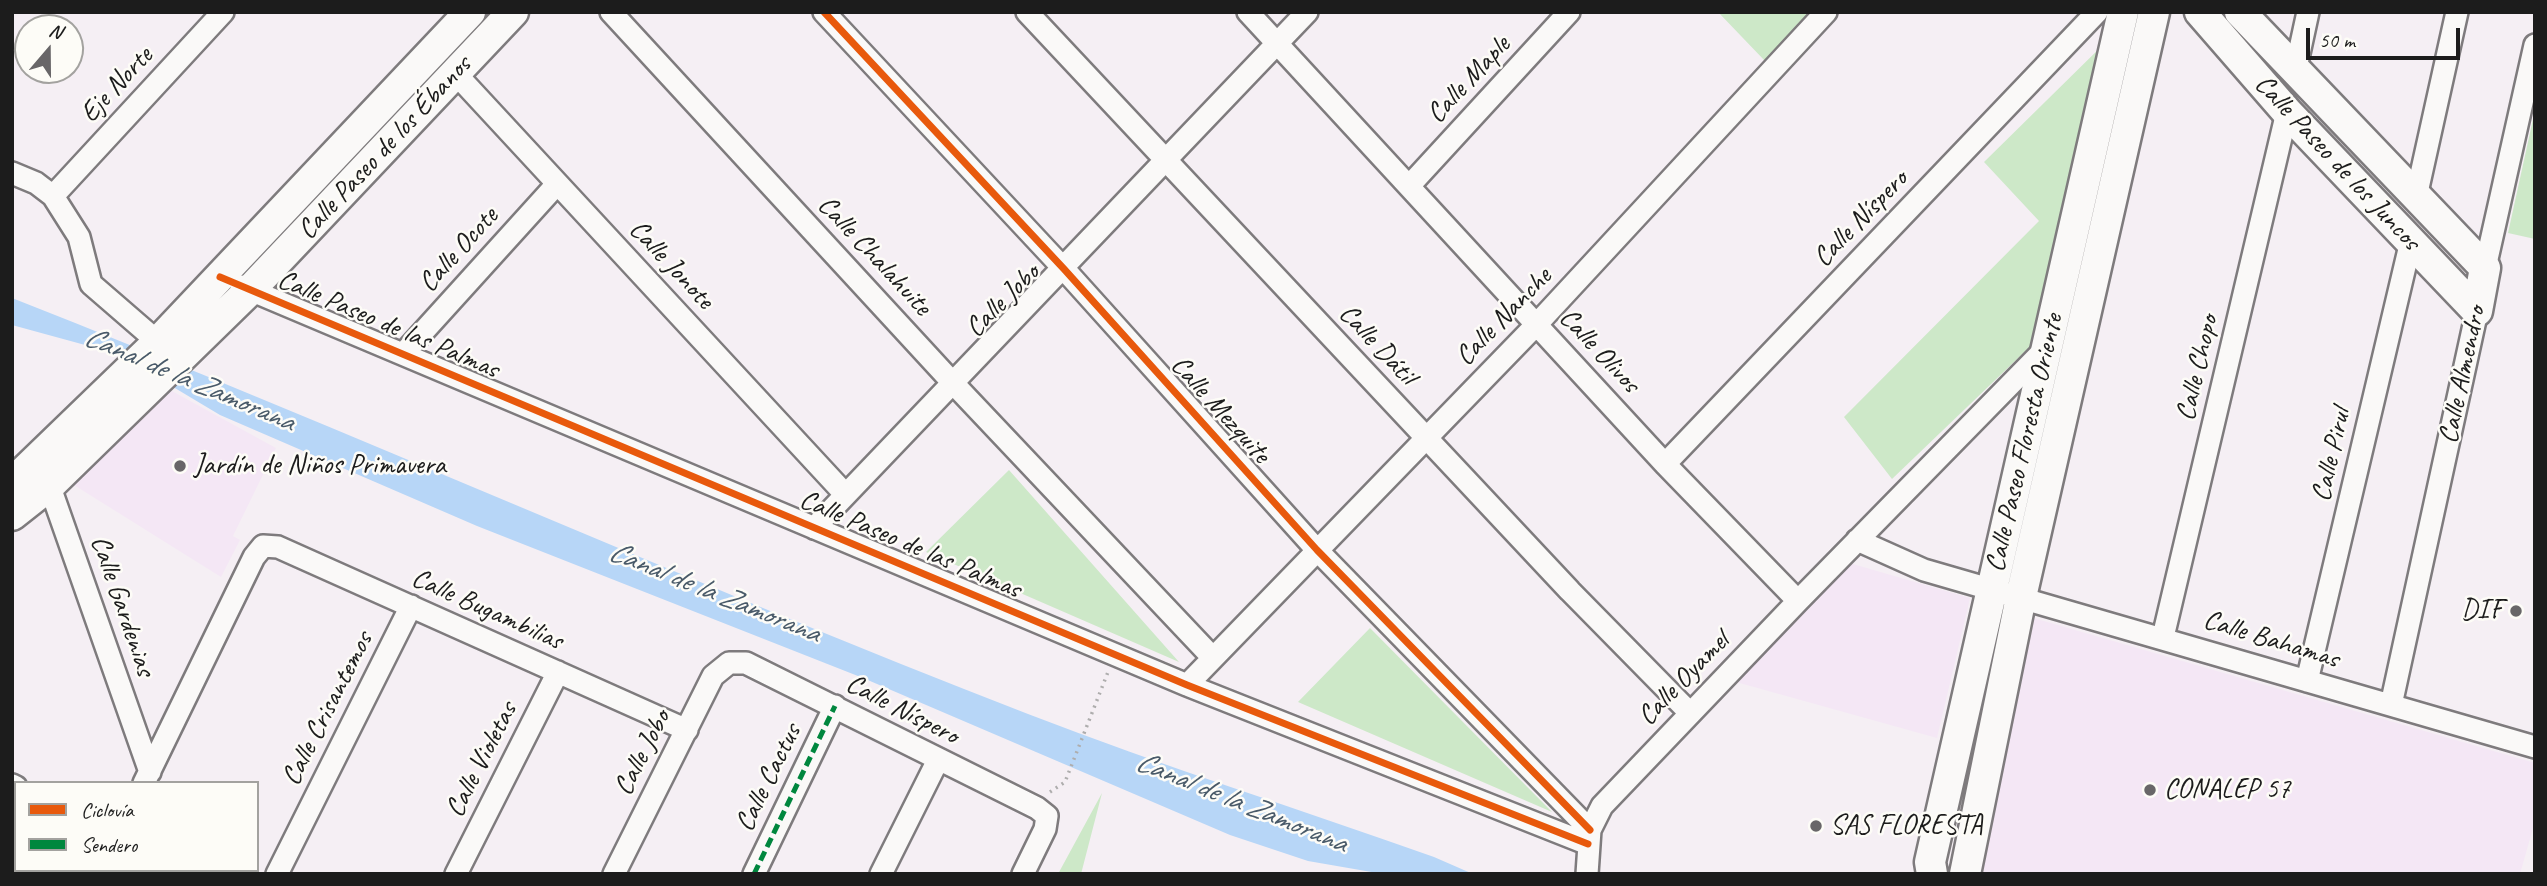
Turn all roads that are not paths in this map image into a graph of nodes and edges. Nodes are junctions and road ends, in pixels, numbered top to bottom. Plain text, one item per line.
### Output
1 (223, 12) edge
2 (470, 12) edge
3 (513, 12) edge
4 (611, 12) edge
5 (824, 12) edge
6 (1027, 12) edge
7 (1248, 12) edge
8 (1307, 12) edge
9 (1569, 12) edge
10 (1826, 12) edge
11 (2097, 12) edge
12 (2123, 12) edge
13 (2154, 12) edge
14 (2200, 12) edge
15 (2240, 12) edge
16 (2308, 12) edge
17 (2458, 12) edge
18 (1278, 44) junction
19 (2535, 45) edge
20 (2295, 72) junction
21 (456, 74) junction
22 (2287, 112) junction
23 (1166, 163) junction
24 (12, 173) edge
25 (557, 184) junction
26 (1410, 185) junction
27 (53, 196) junction
28 (2416, 197) junction
29 (2411, 241) junction
30 (2485, 268) junction
31 (1064, 269) junction
32 (220, 276) junction
33 (250, 290) junction
34 (2477, 312) junction
35 (1536, 325) junction
36 (2062, 349) junction
37 (163, 350) junction
38 (403, 354) junction
39 (952, 382) junction
40 (1426, 438) junction
41 (1665, 464) junction
42 (45, 472) junction
43 (12, 483) edge
44 (845, 494) junction
45 (12, 515) edge
46 (814, 528) junction
47 (1857, 540) junction
48 (1317, 550) junction
49 (1992, 588) junction
50 (2021, 597) junction
51 (1798, 601) junction
52 (411, 607) junction
53 (2164, 637) junction
54 (1213, 658) junction
55 (729, 663) joint
56 (558, 673) junction
57 (2307, 681) junction
58 (1187, 685) junction
59 (2391, 705) junction
60 (835, 706) junction
61 (1690, 713) junction
62 (687, 730) junction
63 (2535, 747) edge
64 (938, 760) junction
65 (147, 777) edge
66 (1589, 837) junction
67 (277, 874) edge
68 (456, 874) edge
69 (614, 874) edge
70 (754, 874) edge
71 (881, 874) edge
72 (1023, 874) edge
73 (1587, 874) edge
74 (1932, 874) edge
75 (1965, 874) edge

1 - 27 street, Eje Norte
2 - 32 street, Calle Paseo de los Ébanos
3 - 21 street, Calle Paseo de los Ébanos
4 - 39 street, Calle Chalahuite
5 - 31 street, Calle Mezquite
6 - 23 street, Calle Dátil
7 - 18 street, Calle Olivos
8 - 18 street, Calle Jobo
9 - 26 street, Calle Maple
10 - 35 street, Calle Nanche
11 - 41 street, Calle Níspero
12 - 36 street, Calle Paseo Floresta Oriente
13 - 36 street, Calle Paseo Floresta Oriente
14 - 22 street, Calle Paseo de los Juncos
15 - 20 street, Calle Paseo de los Juncos
16 - 20 street
17 - 28 street
18 - 23 street, Calle Jobo
18 - 26 street, Calle Olivos
19 - 30 street, Calle Almendro
20 - 28 street, Calle Paseo de los Juncos
21 - 25 street, Calle Jonote
21 - 33 street, Calle Paseo de los Ébanos
22 - 29 street, Calle Paseo de los Juncos
22 - 53 street, Calle Chopo
23 - 31 street, Calle Jobo
23 - 40 street, Calle Dátil
24 - 27 street
25 - 38 street, Calle Ocote
25 - 44 street, Calle Jonote
26 - 35 street, Calle Olivos
27 - 37 street
28 - 30 street, Calle Paseo de los Juncos
29 - 34 street, Calle Paseo de los Juncos
29 - 57 street, Calle Pirul
30 - 34 street, Calle Almendro
31 - 39 street, Calle Jobo
31 - 48 street, Calle Mezquite
32 - 33 street, Calle Paseo de las Palmas
32 - 37 street, Calle Paseo de los Ébanos
33 - 37 street, Calle Paseo de los Ébanos
33 - 38 street, Calle Paseo de las Palmas
34 - 59 street, Calle Almendro
35 - 40 street, Calle Nanche
35 - 41 street, Calle Olivos
36 - 47 street, Calle Oyamel
36 - 49 street, Calle Paseo Floresta Oriente
36 - 50 street, Calle Paseo Floresta Oriente
37 - 42 street, Calle Paseo de los Ébanos
38 - 46 street, Calle Paseo de las Palmas
39 - 44 street, Calle Jobo
39 - 54 street, Calle Chalahuite
40 - 48 street, Calle Nanche
40 - 61 street, Calle Dátil
41 - 51 street, Calle Olivos
42 - 43 street, Calle Paseo de los Ébanos
42 - 45 street, Calle Paseo de los Ébanos
42 - 65 street, Calle Gardenias
44 - 46 street, Calle Jobo
46 - 58 street, Calle Paseo de las Palmas
47 - 49 street
47 - 51 street, Calle Oyamel
48 - 54 street, Calle Nanche
48 - 66 street, Calle Mezquite
49 - 50 street, Calle Bahamas
49 - 74 street, Calle Paseo Floresta Oriente
50 - 53 street, Calle Bahamas
50 - 75 street, Calle Paseo Floresta Oriente
51 - 61 street, Calle Oyamel
52 - 56 street, Calle Bugambilias
52 - 65 street, Calle Bugambilias
52 - 67 street, Calle Crisantemos
53 - 57 street, Calle Bahamas
54 - 58 street, Calle Nanche
55 - 60 street, Calle Níspero
55 - 62 street, Calle Jobo
56 - 62 street, Calle Bugambilias
56 - 68 street, Calle Violetas
57 - 59 street, Calle Bahamas
58 - 66 street, Calle Paseo de las Palmas
59 - 63 street, Calle Bahamas
60 - 64 street, Calle Níspero
60 - 70 street, Calle Cactus
61 - 66 street, Calle Oyamel
62 - 69 street, Calle Jobo
64 - 71 street
64 - 72 street, Calle Níspero
66 - 73 street, Calle Oyamel

